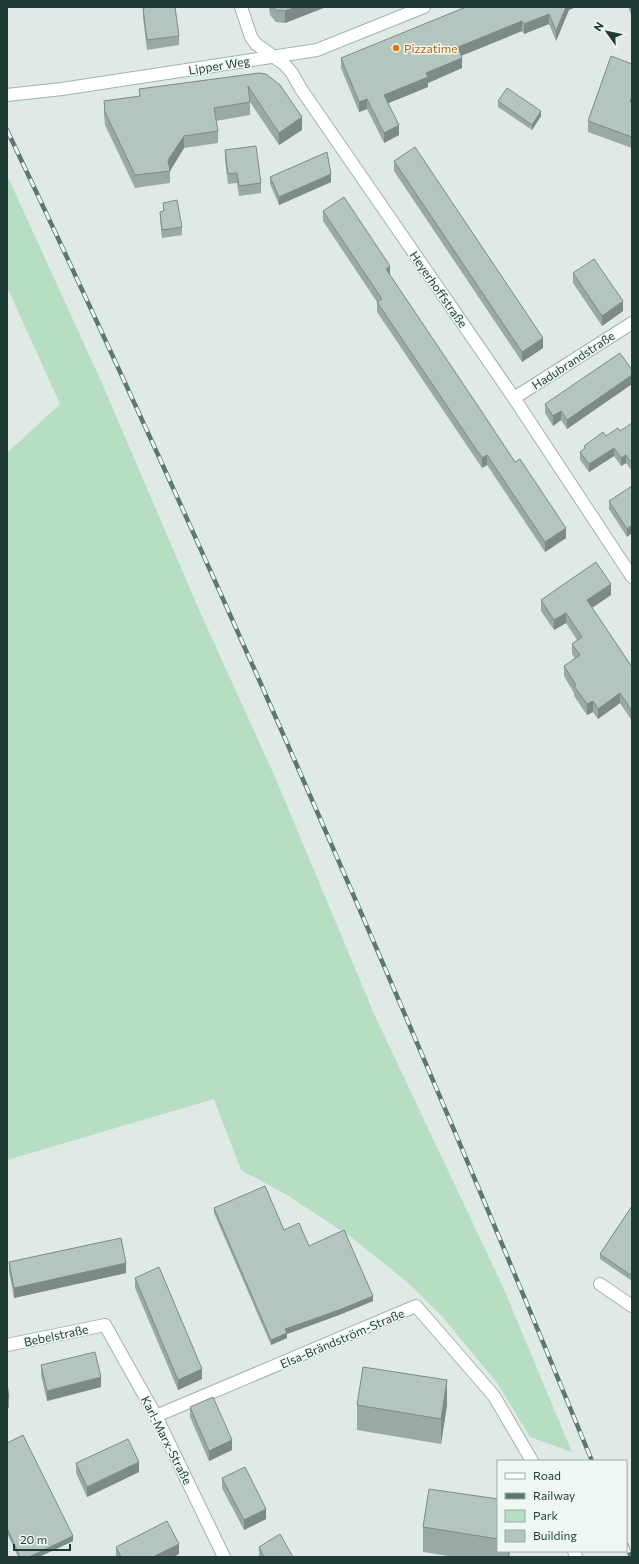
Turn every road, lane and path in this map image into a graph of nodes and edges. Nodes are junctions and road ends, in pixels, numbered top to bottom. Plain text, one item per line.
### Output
1 (241, 7) edge
2 (424, 7) edge
3 (275, 56) junction
4 (7, 95) edge
5 (632, 323) edge
6 (514, 398) junction
7 (630, 570) edge
8 (600, 1284) dead end
9 (632, 1306) edge
10 (105, 1325) joint
11 (7, 1345) edge
12 (156, 1416) junction
13 (531, 1460) edge
14 (224, 1557) edge

1 - 3 street, Heyerhoffstraße
2 - 3 street, Lipper Weg
3 - 4 street, Lipper Weg
3 - 6 street, Heyerhoffstraße
5 - 6 street, Hadubrandstraße
6 - 7 street, Heyerhoffstraße
8 - 9 street
10 - 11 street, Bebelstraße
10 - 12 street, Karl-Marx-Straße
12 - 13 street, Elsa-Brändström-Straße
12 - 14 street, Karl-Marx-Straße

